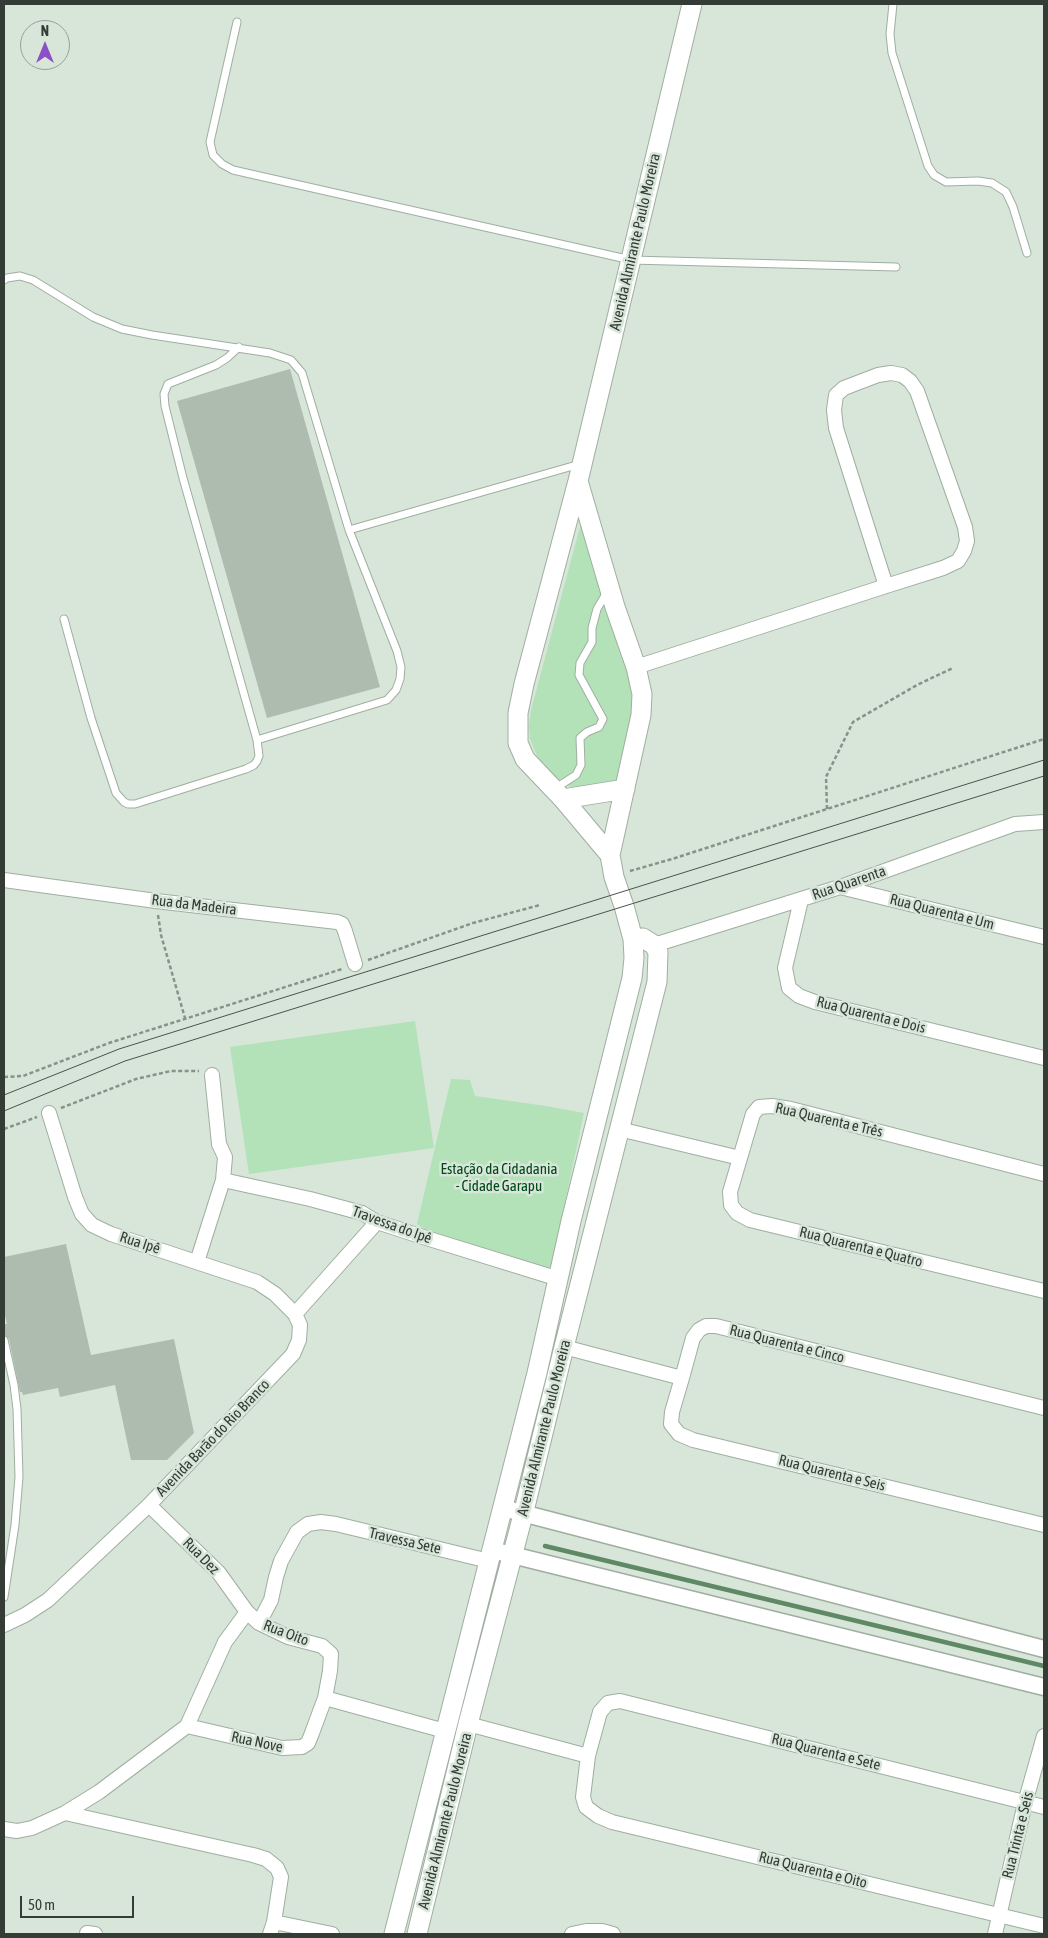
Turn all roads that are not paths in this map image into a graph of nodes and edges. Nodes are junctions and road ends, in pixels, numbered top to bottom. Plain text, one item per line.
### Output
1 (692, 4) edge
2 (893, 4) edge
3 (237, 22) dead end
4 (1028, 253) dead end
5 (631, 260) junction
6 (896, 267) dead end
7 (4, 280) edge
8 (238, 347) junction
9 (580, 472) junction
10 (349, 530) junction
11 (886, 586) junction
12 (610, 587) junction
13 (64, 619) dead end
14 (636, 667) junction
15 (257, 740) junction
16 (625, 789) junction
17 (559, 794) junction
18 (1044, 822) edge
19 (610, 855) junction
20 (4, 880) edge
21 (840, 887) junction
22 (802, 900) junction
23 (1044, 937) edge
24 (633, 939) junction
25 (654, 945) junction
26 (355, 964) road end
27 (1044, 1058) edge
28 (212, 1075) road end
29 (49, 1113) road end
30 (619, 1129) junction
31 (740, 1158) junction
32 (585, 1164) junction
33 (609, 1169) junction
34 (1044, 1174) edge
35 (223, 1180) junction
36 (377, 1222) junction
37 (197, 1262) junction
38 (559, 1279) junction
39 (1044, 1291) edge
40 (295, 1314) junction
41 (4, 1340) edge
42 (564, 1348) junction
43 (682, 1378) junction
44 (1044, 1408) edge
45 (149, 1505) junction
46 (502, 1508) junction
47 (523, 1514) junction
48 (1044, 1525) edge
49 (490, 1555) junction
50 (513, 1556) junction
51 (4, 1597) edge
52 (247, 1612) junction
53 (259, 1623) junction
54 (4, 1625) edge
55 (328, 1649) joint
56 (1044, 1649) edge
57 (1044, 1687) edge
58 (324, 1698) junction
59 (468, 1724) junction
60 (187, 1726) junction
61 (445, 1731) junction
62 (1044, 1736) edge
63 (588, 1756) junction
64 (1025, 1803) junction
65 (1044, 1807) edge
66 (65, 1813) junction
67 (4, 1829) edge
68 (999, 1915) junction
69 (1044, 1926) edge
70 (272, 1928) edge
71 (332, 1934) edge
72 (394, 1934) edge
73 (417, 1934) edge
74 (573, 1934) edge
75 (613, 1934) edge
76 (995, 1934) edge

1 - 5 main road, Avenida Almirante Paulo Moreira
2 - 4 lane
3 - 5 lane
5 - 6 lane
5 - 9 main road, Avenida Almirante Paulo Moreira
7 - 8 lane
8 - 10 lane
8 - 15 lane
9 - 10 lane
9 - 12 main road, Avenida Almirante Paulo Moreira
9 - 17 main road, Avenida Almirante Paulo Moreira
10 - 15 lane
11 - 11 street
11 - 14 street
12 - 14 main road, Avenida Almirante Paulo Moreira
12 - 17 lane
13 - 15 lane
14 - 16 main road, Avenida Almirante Paulo Moreira
16 - 17 main road
16 - 19 main road, Avenida Almirante Paulo Moreira
17 - 19 main road, Avenida Almirante Paulo Moreira
18 - 21 street, Rua Quarenta
19 - 24 main road, Avenida Almirante Paulo Moreira
20 - 26 street, Rua da Madeira
21 - 22 street, Rua Quarenta
21 - 23 street, Rua Quarenta e Um
22 - 25 street, Rua Quarenta
22 - 27 street, Rua Quarenta e Dois
24 - 25 main road
24 - 32 main road, Avenida Almirante Paulo Moreira
25 - 30 main road, Avenida Almirante Paulo Moreira
28 - 35 street
29 - 37 street, Rua Ipê
30 - 31 street
30 - 33 main road, Avenida Almirante Paulo Moreira
31 - 34 street, Rua Quarenta e Três
31 - 39 street, Rua Quarenta e Quatro
32 - 33 main road
32 - 38 main road, Avenida Almirante Paulo Moreira
33 - 42 main road, Avenida Almirante Paulo Moreira
35 - 36 street, Travessa do Ipê
35 - 37 street
36 - 38 street, Travessa do Ipê
36 - 40 street
37 - 40 street, Rua Ipê
38 - 46 main road, Avenida Almirante Paulo Moreira
40 - 45 street, Avenida Barão do Rio Branco
41 - 51 lane
42 - 43 street
42 - 47 main road, Avenida Almirante Paulo Moreira
43 - 44 street, Rua Quarenta e Cinco
43 - 48 street, Rua Quarenta e Seis
45 - 52 street, Rua Dez
45 - 54 street, Avenida Barão do Rio Branco
46 - 47 street
46 - 49 main road, Avenida Almirante Paulo Moreira
47 - 50 main road, Avenida Almirante Paulo Moreira
47 - 56 street
49 - 50 street
49 - 53 street, Travessa Sete
49 - 61 main road, Avenida Almirante Paulo Moreira
50 - 57 street
50 - 59 main road, Avenida Almirante Paulo Moreira
52 - 53 street, Rua Oito
52 - 60 street
53 - 55 street, Rua Oito
55 - 58 street, Rua Nove
58 - 60 street, Rua Nove
58 - 61 street
59 - 63 street
59 - 73 main road, Avenida Almirante Paulo Moreira
60 - 66 street
61 - 72 main road, Avenida Almirante Paulo Moreira
62 - 64 street, Rua Trinta e Seis
63 - 64 street, Rua Quarenta e Sete
63 - 68 street, Rua Quarenta e Oito
64 - 65 street, Rua Quarenta e Sete
64 - 68 street, Rua Trinta e Seis
66 - 67 street
66 - 70 street
68 - 69 street, Rua Quarenta e Oito
68 - 76 street, Rua Trinta e Seis
70 - 71 street
74 - 75 street

